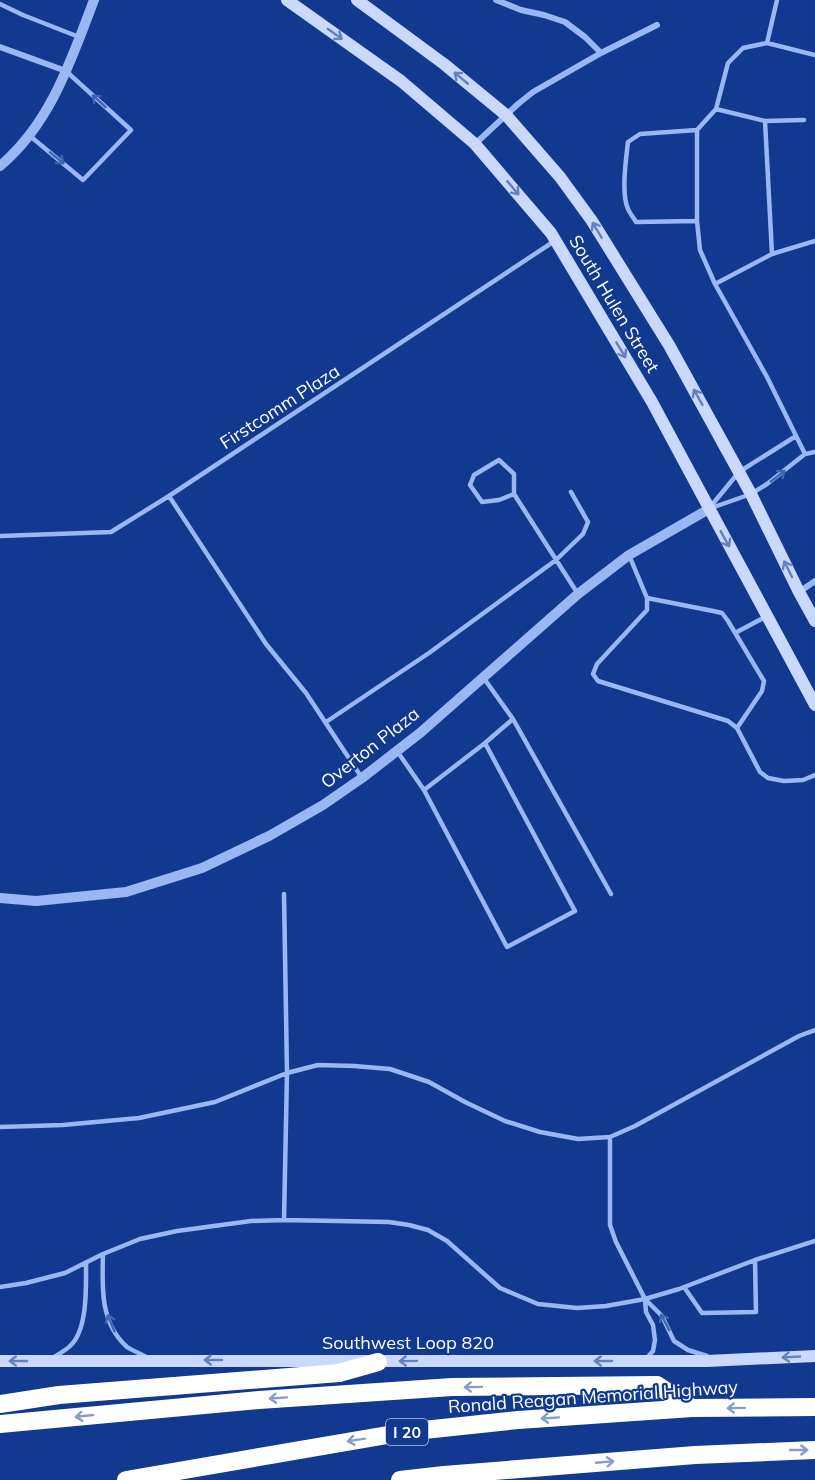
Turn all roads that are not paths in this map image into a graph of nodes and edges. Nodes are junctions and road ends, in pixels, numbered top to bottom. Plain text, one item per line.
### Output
1 (94, 0) edge
2 (287, 0) edge
3 (357, 0) edge
4 (496, 0) edge
5 (777, 0) edge
6 (0, 4) edge
7 (657, 25) dead end
8 (79, 37) junction
9 (767, 43) junction
10 (0, 47) edge
11 (601, 53) junction
12 (815, 55) edge
13 (66, 71) junction
14 (716, 109) junction
15 (506, 115) junction
16 (804, 120) dead end
17 (765, 122) junction
18 (697, 130) junction
19 (30, 136) junction
20 (475, 144) junction
21 (0, 166) edge
22 (697, 221) junction
23 (555, 240) junction
24 (815, 241) edge
25 (772, 254) junction
26 (716, 284) junction
27 (796, 436) junction
28 (815, 452) edge
29 (805, 454) junction
30 (739, 472) junction
31 (571, 492) dead end
32 (514, 494) junction
33 (751, 494) junction
34 (169, 496) junction
35 (709, 509) junction
36 (0, 536) edge
37 (629, 555) junction
38 (556, 560) junction
39 (815, 581) edge
40 (799, 591) junction
41 (578, 594) junction
42 (647, 598) junction
43 (767, 616) junction
44 (815, 621) edge
45 (735, 633) junction
46 (483, 676) junction
47 (815, 705) edge
48 (513, 719) junction
49 (326, 722) junction
50 (737, 728) junction
51 (485, 743) junction
52 (397, 751) junction
53 (815, 775) edge
54 (362, 778) junction
55 (423, 790) junction
56 (284, 894) dead end
57 (611, 894) dead end
58 (0, 898) edge
59 (815, 1030) edge
60 (286, 1073) junction
61 (0, 1127) edge
62 (610, 1137) junction
63 (284, 1220) junction
64 (815, 1242) edge
65 (103, 1254) junction
66 (755, 1260) junction
67 (86, 1263) junction
68 (0, 1287) edge
69 (684, 1287) junction
70 (645, 1299) junction
71 (815, 1356) edge
72 (153, 1360) junction
73 (0, 1361) edge
74 (49, 1361) junction
75 (722, 1361) junction
76 (378, 1362) junction
77 (644, 1362) junction
78 (9, 1402) edge
79 (815, 1407) edge
80 (692, 1408) junction
81 (0, 1424) edge
82 (815, 1450) edge
83 (438, 1478) edge
84 (126, 1480) edge
85 (400, 1480) edge

1 - 8 street
2 -> 20 main road, South Hulen Street
15 -> 3 main road, South Hulen Street
4 - 11 street
5 - 9 lane
6 - 8 lane
7 - 11 street
8 - 13 street
9 - 12 lane
9 - 14 lane
10 - 13 street
11 - 15 street
13 - 19 street
19 -> 13 lane
14 - 17 lane
14 - 18 lane
15 - 20 street
30 -> 15 main road, South Hulen Street
16 - 17 lane
17 - 25 lane
18 - 22 lane
18 - 22 lane
19 - 21 street
20 -> 23 main road, South Hulen Street
22 - 26 lane
23 - 34 lane, Firstcomm Plaza
23 -> 35 main road, South Hulen Street
24 - 25 lane
25 - 26 lane
26 - 27 lane
27 - 29 lane
27 - 30 lane
28 - 29 lane
33 -> 29 lane
30 - 33 main road, South Hulen Street
30 - 35 lane
31 - 38 lane
32 - 32 lane
32 - 38 lane
33 - 35 lane
40 -> 33 main road, South Hulen Street
34 - 36 lane, Firstcomm Plaza
34 - 49 lane
35 - 37 street, Overton Plaza
35 -> 43 main road, South Hulen Street
37 - 41 street, Overton Plaza
37 - 42 lane
38 - 41 lane
38 - 49 lane
39 - 40 street
40 - 44 main road, South Hulen Street
41 - 46 street, Overton Plaza
42 - 45 lane
42 - 50 lane
43 - 45 lane
43 - 47 main road, South Hulen Street
45 - 50 lane
46 - 48 lane
46 - 52 street, Overton Plaza
48 - 51 lane
48 - 57 lane
49 - 54 lane
50 - 53 lane
51 - 55 lane
51 - 55 lane
52 - 54 street, Overton Plaza
52 - 55 lane
54 - 58 street, Overton Plaza
56 - 60 lane
59 - 62 lane
60 - 61 lane
60 - 62 lane
60 - 63 lane
62 - 70 lane
63 - 65 lane
63 - 70 lane
64 - 66 lane
65 - 67 lane
72 -> 65 lane
66 - 69 lane
66 - 69 lane
67 - 68 lane
67 - 74 lane
69 - 70 lane
75 -> 70 lane
70 - 77 lane
71 -> 75 main road, Southwest Loop 820
72 - 74 main road, Southwest Loop 820
76 -> 72 main road, Southwest Loop 820
74 -> 73 main road, Southwest Loop 820
75 - 77 main road, Southwest Loop 820
77 -> 76 main road, Southwest Loop 820
76 - 78 highway
79 -> 80 highway, Ronald Reagan Memorial Highway / I 20
80 -> 81 highway
80 -> 84 highway, Ronald Reagan Memorial Highway / I 20
83 -> 82 highway
83 - 85 highway

